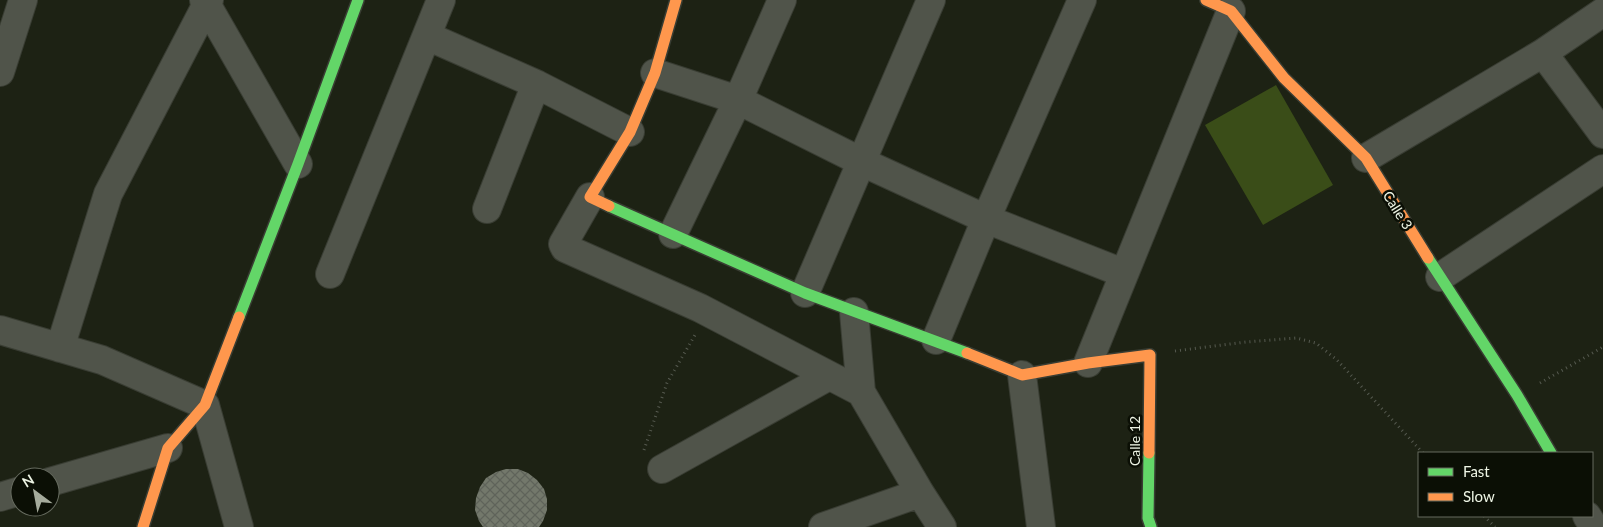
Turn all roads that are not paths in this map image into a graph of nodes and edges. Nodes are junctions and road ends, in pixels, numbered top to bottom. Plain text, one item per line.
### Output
1 (22, 0) edge
2 (358, 0) edge
3 (441, 0) edge
4 (676, 0) edge
5 (782, 0) edge
6 (931, 0) edge
7 (1082, 0) edge
8 (1206, 0) edge
9 (206, 2) edge
10 (1231, 11) junction
11 (1603, 12) edge
12 (427, 36) junction
13 (1543, 53) junction
14 (0, 72) edge
15 (655, 73) junction
16 (536, 84) junction
17 (738, 100) junction
18 (630, 132) junction
19 (1603, 134) edge
20 (1366, 158) junction
21 (862, 162) junction
22 (298, 164) junction
23 (1603, 170) edge
24 (590, 196) junction
25 (487, 209) dead end
26 (986, 219) junction
27 (673, 234) junction
28 (330, 274) dead end
29 (1123, 274) junction
30 (1440, 277) junction
31 (805, 293) junction
32 (854, 312) junction
33 (0, 330) edge
34 (936, 340) junction
35 (60, 348) junction
36 (1088, 363) junction
37 (1022, 375) junction
38 (829, 376) junction
39 (861, 392) junction
40 (204, 405) junction
41 (168, 448) junction
42 (1550, 452) edge
43 (652, 461) road end
44 (60, 479) edge
45 (920, 492) junction
46 (143, 527) edge
47 (239, 527) edge
48 (823, 527) edge
49 (942, 527) edge
50 (1042, 527) edge
51 (1151, 527) edge

1 - 14 street
2 - 22 street
3 - 12 street
4 - 15 street
5 - 17 street
6 - 21 street
7 - 26 street
8 - 10 street, Calle 3
9 - 22 street
9 - 35 street
10 - 20 street, Calle 3
10 - 29 street
11 - 13 street
12 - 16 street
12 - 28 street
13 - 19 street
13 - 20 street
15 - 17 street
15 - 18 street
16 - 18 street
16 - 25 street
17 - 21 street
17 - 27 street
18 - 24 street
20 - 30 street, Calle 3
21 - 26 street
21 - 31 street
22 - 40 street
23 - 30 street
24 - 27 street
24 - 38 street
26 - 29 street
26 - 34 street
27 - 31 street
29 - 36 street
30 - 42 street, Calle 3
31 - 32 street
32 - 34 street
32 - 39 street
33 - 35 street
34 - 37 street
35 - 40 street
36 - 37 street
36 - 51 street, Calle 12
37 - 50 street
38 - 39 street
38 - 43 street
39 - 45 street
40 - 41 street
40 - 47 street
41 - 44 street
41 - 46 street
45 - 48 street
45 - 49 street

